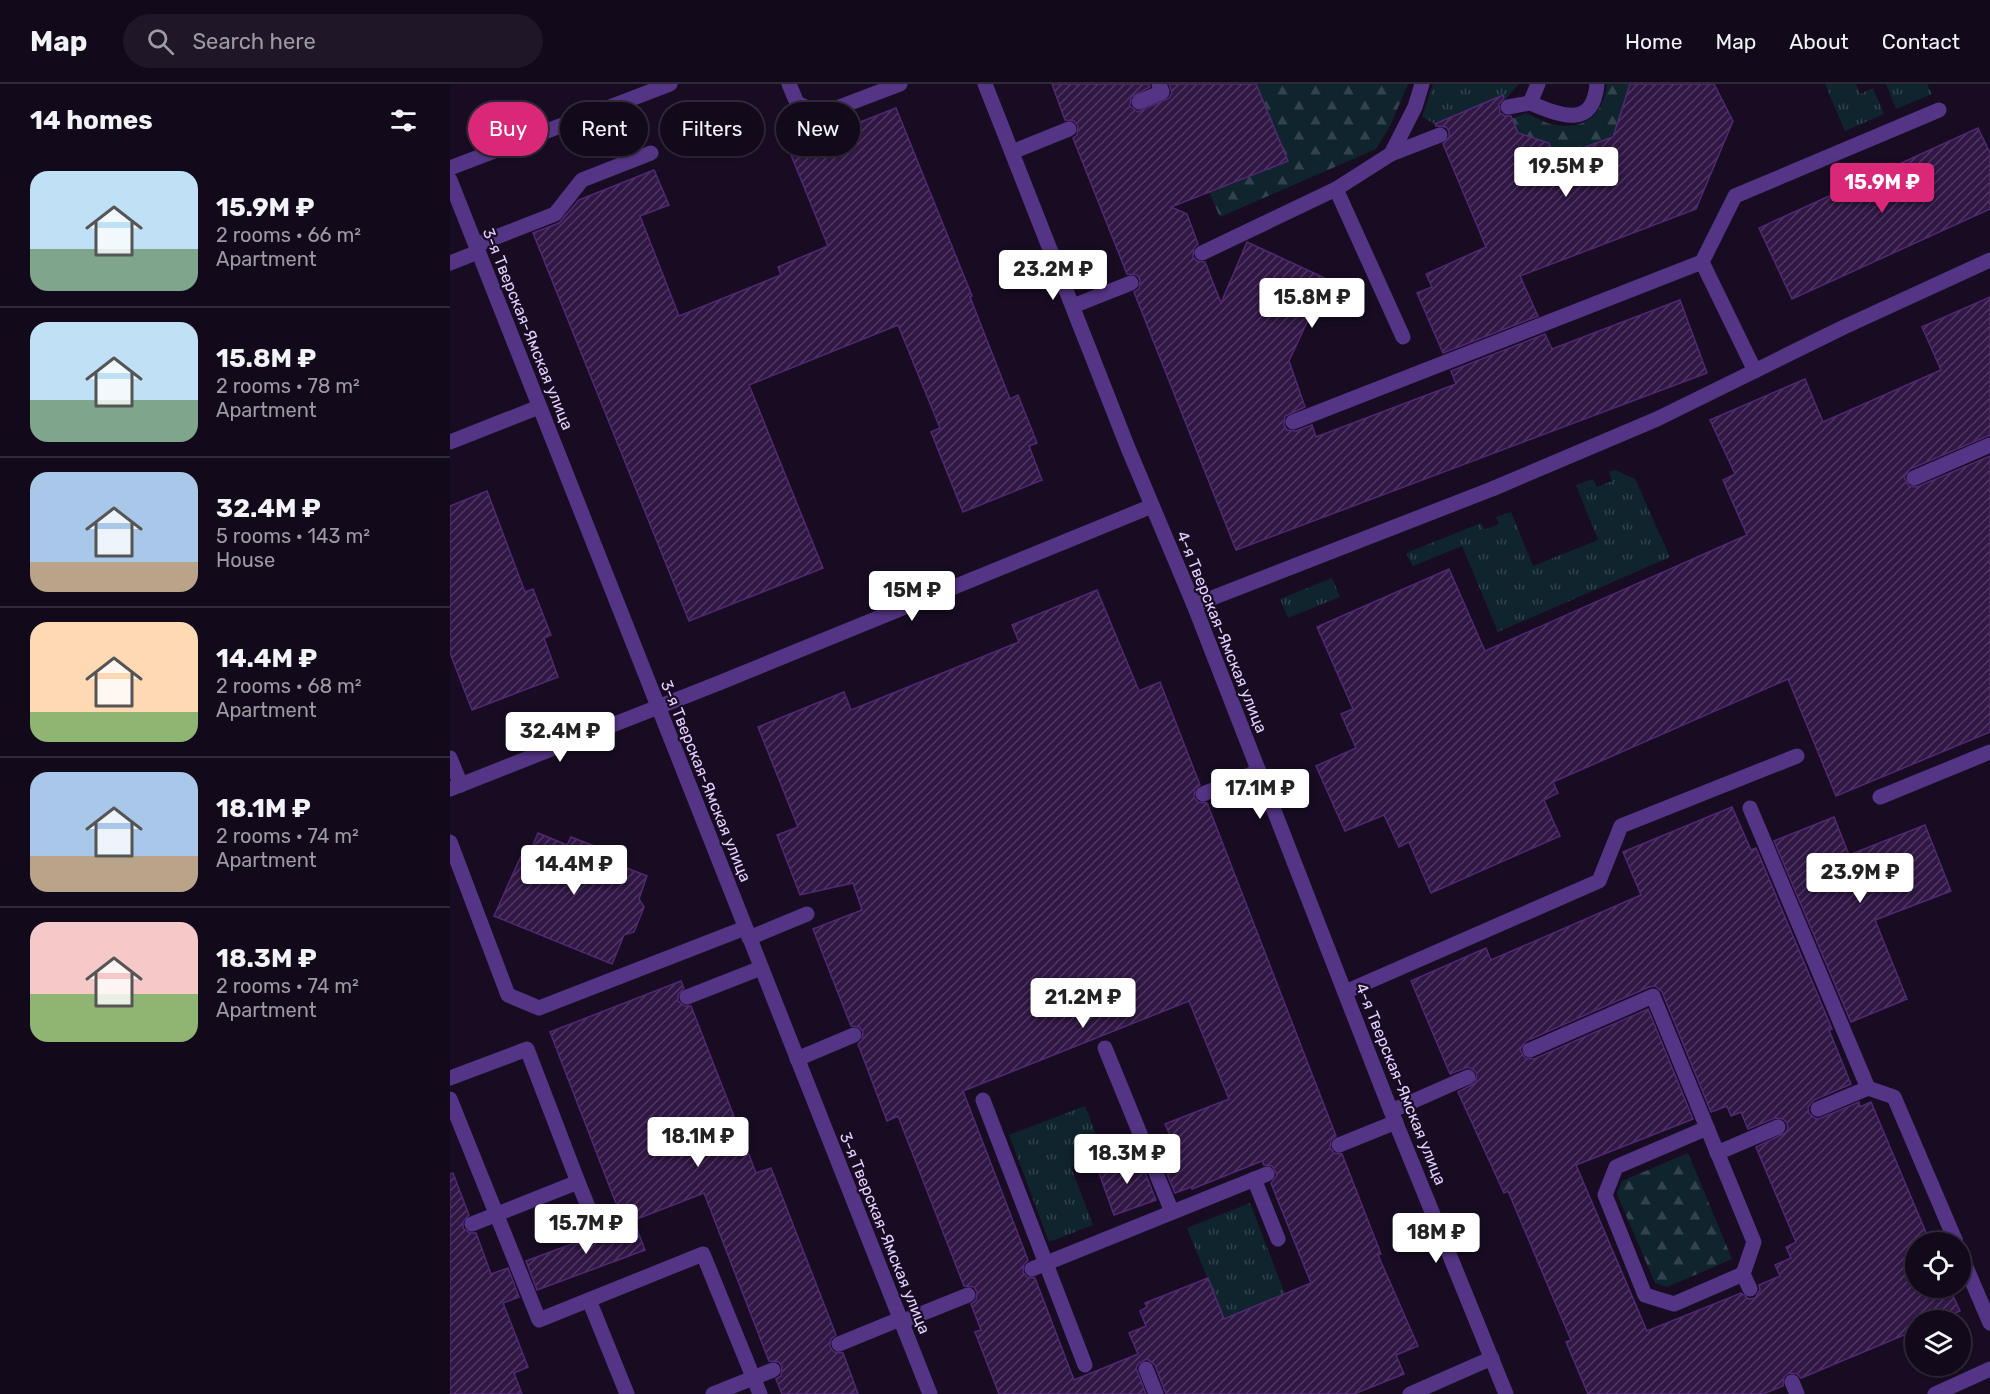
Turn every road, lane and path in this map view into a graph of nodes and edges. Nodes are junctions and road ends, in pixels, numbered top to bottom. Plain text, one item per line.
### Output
1 (670, 84) edge
2 (789, 84) edge
3 (900, 84) edge
4 (985, 84) edge
5 (1159, 84) edge
6 (1422, 84) edge
7 (1538, 84) edge
8 (1598, 84) edge
9 (1138, 102) dead end
10 (1530, 103) junction
11 (1508, 107) dead end
12 (1939, 110) dead end
13 (1069, 129) dead end
14 (1440, 135) dead end
15 (1012, 152) junction
16 (651, 153) dead end
17 (1391, 154) junction
18 (450, 168) edge
19 (450, 180) edge
20 (1336, 189) junction
21 (477, 248) junction
22 (1202, 254) dead end
23 (1990, 260) edge
24 (1702, 262) junction
25 (450, 263) edge
26 (1131, 283) dead end
27 (1073, 306) junction
28 (1403, 337) dead end
29 (1755, 371) junction
30 (539, 406) junction
31 (1293, 422) dead end
32 (450, 442) edge
33 (1990, 445) edge
34 (1914, 478) dead end
35 (1152, 506) junction
36 (1194, 605) junction
37 (658, 707) junction
38 (1990, 752) edge
39 (1797, 756) dead end
40 (450, 758) edge
41 (1259, 771) junction
42 (455, 787) edge
43 (1203, 794) dead end
44 (1880, 797) dead end
45 (1750, 808) dead end
46 (450, 842) edge
47 (807, 914) dead end
48 (747, 933) junction
49 (761, 968) junction
50 (1345, 992) junction
51 (687, 997) dead end
52 (854, 1035) dead end
53 (1105, 1048) dead end
54 (1530, 1050) dead end
55 (797, 1059) junction
56 (1468, 1077) dead end
57 (450, 1078) edge
58 (1868, 1088) junction
59 (450, 1099) edge
60 (983, 1100) dead end
61 (1818, 1109) dead end
62 (1394, 1116) junction
63 (1778, 1127) dead end
64 (1707, 1128) junction
65 (1339, 1145) dead end
66 (1717, 1153) junction
67 (578, 1182) junction
68 (589, 1209) dead end
69 (1172, 1212) junction
70 (496, 1214) junction
71 (472, 1224) dead end
72 (1952, 1232) edge
73 (1278, 1239) dead end
74 (1039, 1266) junction
75 (1743, 1274) junction
76 (1971, 1279) edge
77 (1750, 1289) dead end
78 (968, 1295) dead end
79 (589, 1300) junction
80 (901, 1321) junction
81 (1990, 1323) edge
82 (839, 1344) dead end
83 (1492, 1358) junction
84 (1085, 1365) dead end
85 (1146, 1369) dead end
86 (1990, 1369) edge
87 (773, 1370) dead end
88 (753, 1378) junction
89 (1956, 1390) edge
90 (627, 1394) edge
91 (713, 1394) edge
92 (760, 1394) edge
93 (930, 1394) edge
94 (1156, 1394) edge
95 (1410, 1394) edge
96 (1506, 1394) edge
97 (1935, 1394) edge

1 - 18 street
2 - 3 street
4 - 15 street, 4-я Тверская-Ямская улица
5 - 9 street
6 - 17 street
7 - 10 street
8 - 10 street
10 - 11 street
12 - 24 street
13 - 15 street
14 - 17 street
15 - 27 street, 4-я Тверская-Ямская улица
16 - 21 street
17 - 20 street
19 - 21 street, 3-я Тверская-Ямская улица
20 - 22 street
20 - 28 street
21 - 25 street
21 - 30 street, 3-я Тверская-Ямская улица
23 - 29 street
24 - 29 street
24 - 31 street
26 - 27 street
27 - 35 street, 4-я Тверская-Ямская улица
29 - 36 street
30 - 32 street
30 - 37 street, 3-я Тверская-Ямская улица
33 - 34 street
35 - 36 street, 4-я Тверская-Ямская улица
35 - 37 street
36 - 41 street, 4-я Тверская-Ямская улица
37 - 42 street
37 - 48 street, 3-я Тверская-Ямская улица
38 - 44 street
39 - 50 street
40 - 42 street
41 - 43 street
41 - 50 street, 4-я Тверская-Ямская улица
45 - 58 street
46 - 48 street
47 - 48 street
48 - 49 street, 3-я Тверская-Ямская улица
49 - 51 street
49 - 55 street, 3-я Тверская-Ямская улица
50 - 62 street, 4-я Тверская-Ямская улица
52 - 55 street
53 - 69 street
54 - 64 street
55 - 80 street, 3-я Тверская-Ямская улица
56 - 62 street
57 - 67 street
58 - 61 street
58 - 72 street
59 - 70 street
60 - 74 street
62 - 65 street
62 - 83 street, 4-я Тверская-Ямская улица
63 - 66 street
64 - 66 street
64 - 75 street
66 - 75 street
67 - 68 street
67 - 70 street
69 - 73 street
69 - 74 street
70 - 71 street
70 - 79 street
74 - 84 street
75 - 77 street
76 - 81 street
78 - 80 street
79 - 88 street
79 - 90 street
80 - 82 street
80 - 93 street, 3-я Тверская-Ямская улица
83 - 95 street
83 - 96 street, 4-я Тверская-Ямская улица
85 - 94 street
86 - 89 street
87 - 88 street
88 - 91 street
88 - 92 street
89 - 97 street

